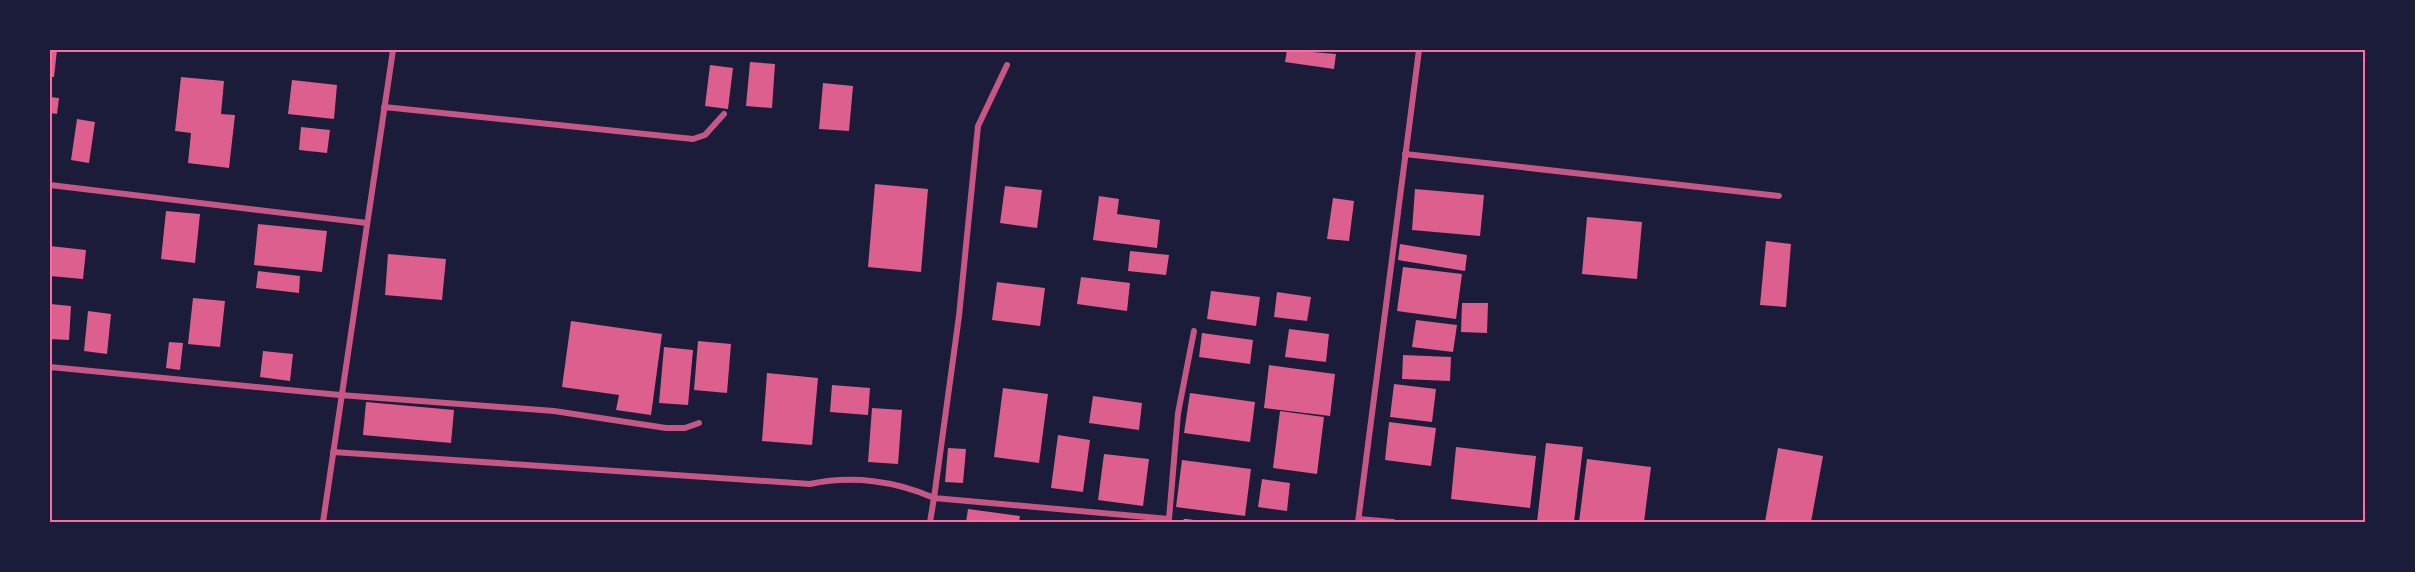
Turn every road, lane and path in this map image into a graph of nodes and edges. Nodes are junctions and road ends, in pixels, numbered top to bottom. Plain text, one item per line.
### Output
1 (393, 50) edge
2 (1419, 50) edge
3 (1007, 65) dead end
4 (384, 107) junction
5 (724, 114) dead end
6 (1405, 154) junction
7 (50, 185) edge
8 (1779, 196) dead end
9 (367, 223) junction
10 (1194, 331) dead end
11 (50, 367) edge
12 (340, 395) junction
13 (699, 423) dead end
14 (333, 452) junction
15 (934, 498) junction
16 (1358, 521) edge
17 (322, 522) edge
18 (930, 522) edge
19 (1393, 522) edge

1 - 4 street
2 - 6 street
3 - 15 street
4 - 5 street
4 - 9 street
6 - 8 street
6 - 16 street
7 - 9 street
9 - 12 street
10 - 15 street
11 - 12 street
12 - 13 street
12 - 14 street
14 - 15 street
14 - 17 street
15 - 18 street
16 - 19 street

